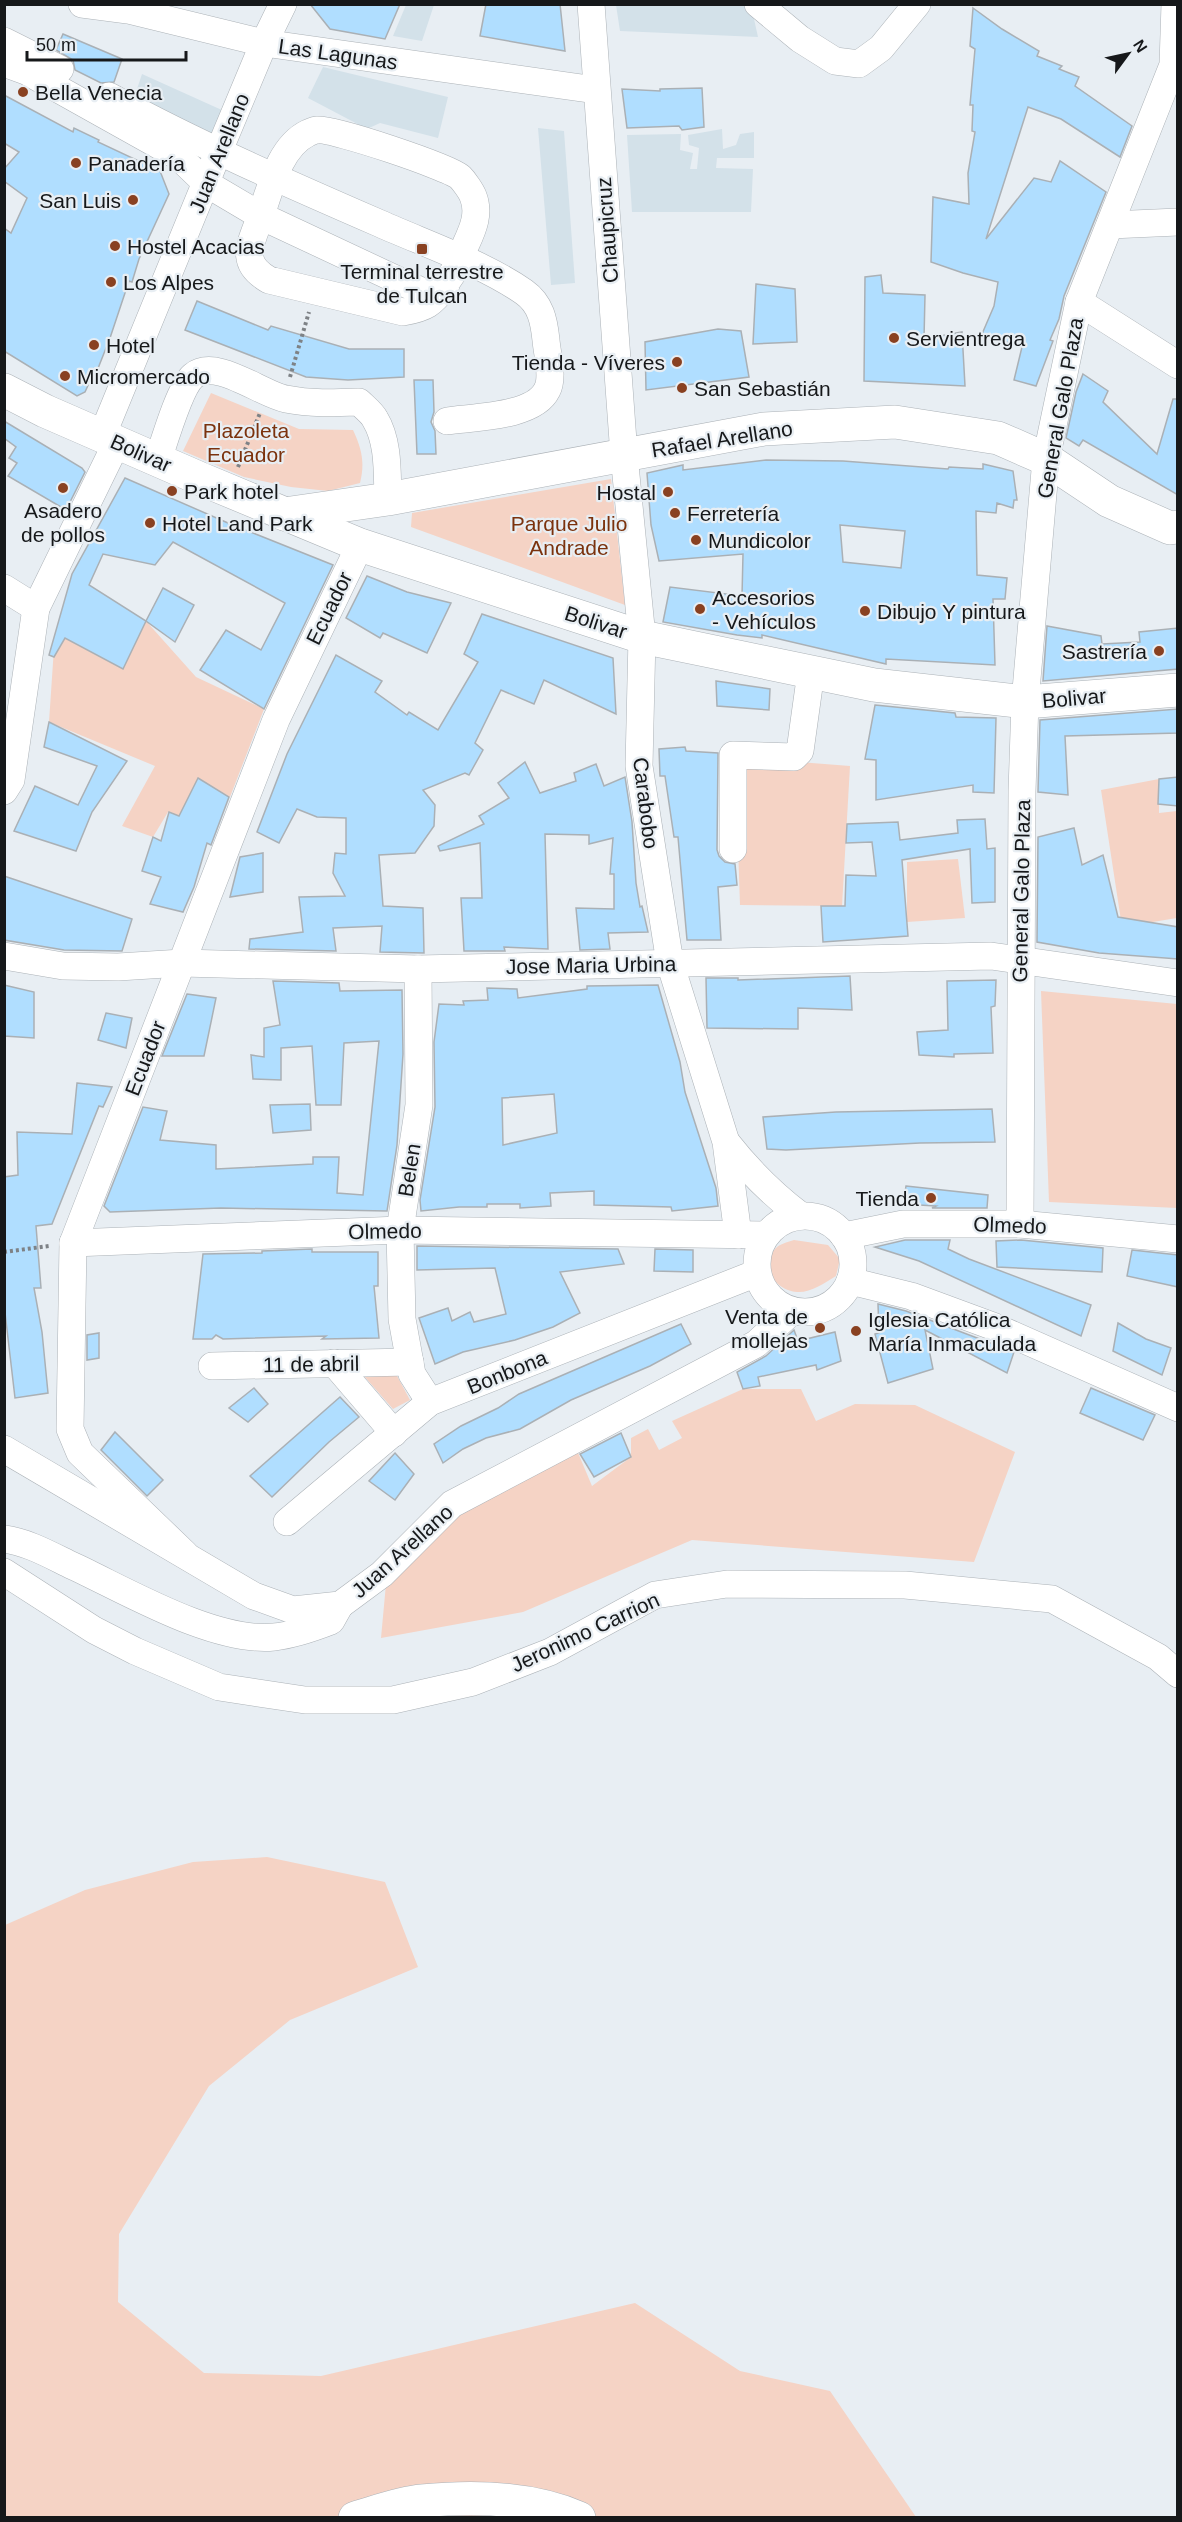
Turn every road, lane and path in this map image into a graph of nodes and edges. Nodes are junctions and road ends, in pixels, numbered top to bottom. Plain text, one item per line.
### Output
1 (82, 4) edge
2 (283, 4) edge
3 (591, 4) edge
4 (758, 4) edge
5 (917, 4) edge
6 (1175, 4) edge
7 (130, 8) edge
8 (4, 41) edge
9 (264, 43) junction
10 (4, 63) edge
11 (596, 90) junction
12 (218, 153) junction
13 (275, 178) junction
14 (207, 184) junction
15 (261, 216) junction
16 (1178, 222) edge
17 (1110, 225) junction
18 (460, 259) junction
19 (446, 285) junction
20 (1079, 302) junction
21 (303, 332) dead end
22 (1177, 364) edge
23 (291, 373) dead end
24 (4, 375) edge
25 (4, 390) edge
26 (269, 393) junction
27 (45, 411) junction
28 (447, 421) dead end
29 (110, 439) junction
30 (624, 455) junction
31 (1046, 459) junction
32 (158, 460) junction
33 (228, 491) junction
34 (388, 499) junction
35 (284, 514) junction
36 (1178, 527) edge
37 (360, 545) junction
38 (4, 588) edge
39 (36, 608) junction
40 (642, 637) junction
41 (810, 672) junction
42 (1178, 690) edge
43 (1025, 702) junction
44 (7, 782) edge
45 (733, 849) dead end
46 (4, 956) edge
47 (1019, 960) junction
48 (182, 963) junction
49 (670, 963) junction
50 (418, 969) junction
51 (1178, 983) edge
52 (726, 1142) junction
53 (801, 1216) junction
54 (1020, 1224) junction
55 (400, 1230) junction
56 (738, 1235) junction
57 (766, 1235) junction
58 (844, 1236) junction
59 (1178, 1239) edge
60 (74, 1243) junction
61 (4, 1252) edge
62 (757, 1273) junction
63 (850, 1281) junction
64 (792, 1311) junction
65 (410, 1362) junction
66 (334, 1363) junction
67 (212, 1365) dead end
68 (430, 1402) junction
69 (1178, 1408) edge
70 (394, 1433) junction
71 (4, 1449) edge
72 (287, 1522) dead end
73 (4, 1539) edge
74 (185, 1554) junction
75 (4, 1572) edge
76 (340, 1605) junction
77 (1178, 1674) edge
78 (354, 2517) edge
79 (579, 2517) edge

1 - 7 street, Las Lagunas
2 - 9 street, Juan Arellano
3 - 11 street, Chaupicruz
4 - 5 street
6 - 17 street, General Galo Plaza
7 - 9 street, Las Lagunas
8 - 12 street
9 - 11 street, Las Lagunas
9 - 12 street, Juan Arellano
10 - 14 street
11 - 30 street, Chaupicruz
12 - 13 street
12 - 14 street, Juan Arellano
13 - 15 street
13 - 18 street
13 - 18 street
14 - 15 street
14 - 29 street, Juan Arellano
15 - 19 street
15 - 19 street
16 - 17 street
17 - 20 street, General Galo Plaza
18 - 19 street
18 - 28 street
20 - 22 street
20 - 31 street, General Galo Plaza
21 - 23 path
24 - 27 main road, Bolivar
25 - 27 main road, Bolivar
26 - 32 street
26 - 33 path
26 - 34 street
27 - 29 main road, Bolivar
29 - 32 main road, Bolivar
29 - 39 street, Juan Arellano
30 - 31 main road, Rafael Arellano
30 - 34 main road, Rafael Arellano
30 - 40 street, Carabobo
31 - 36 main road, Rafael Arellano
31 - 43 street, General Galo Plaza
32 - 33 main road, Bolivar
33 - 35 main road, Bolivar
34 - 35 main road, Rafael Arellano
35 - 37 main road, Bolivar
37 - 40 main road, Bolivar
37 - 48 street, Ecuador
38 - 39 street
39 - 44 street, Juan Arellano
40 - 41 main road, Bolivar
40 - 49 street, Carabobo
41 - 43 main road, Bolivar
41 - 45 street
42 - 43 main road, Bolivar
43 - 47 street, General Galo Plaza
46 - 48 street, Jose Maria Urbina
47 - 49 street, Jose Maria Urbina
47 - 51 street, Jose Maria Urbina
47 - 54 street, General Galo Plaza
48 - 50 street, Jose Maria Urbina
48 - 60 street, Ecuador
49 - 50 street, Jose Maria Urbina
49 - 52 street, Carabobo
50 - 55 street, Belen
52 - 53 street, Carabobo
52 - 56 street, Carabobo
53 - 57 street
53 - 58 street
54 - 58 street, Olmedo
54 - 59 street, Olmedo
55 - 56 street, Olmedo
55 - 60 street, Olmedo
55 - 65 street, Belen
56 - 57 street, Olmedo
57 - 62 street
58 - 63 street
60 - 61 path
60 - 74 street, Ecuador
62 - 64 street
62 - 68 street, Bonbona
63 - 64 street
63 - 69 street
64 - 76 street, Juan Arellano
65 - 66 street, 11 de abril
65 - 68 street, Belen
66 - 67 street, 11 de abril
66 - 70 street
68 - 70 street, Bonbona
70 - 72 street, Bonbona
71 - 74 street, Juan Arellano
73 - 76 street
74 - 76 street, Juan Arellano
75 - 77 street, Jeronimo Carrion
78 - 79 main road

